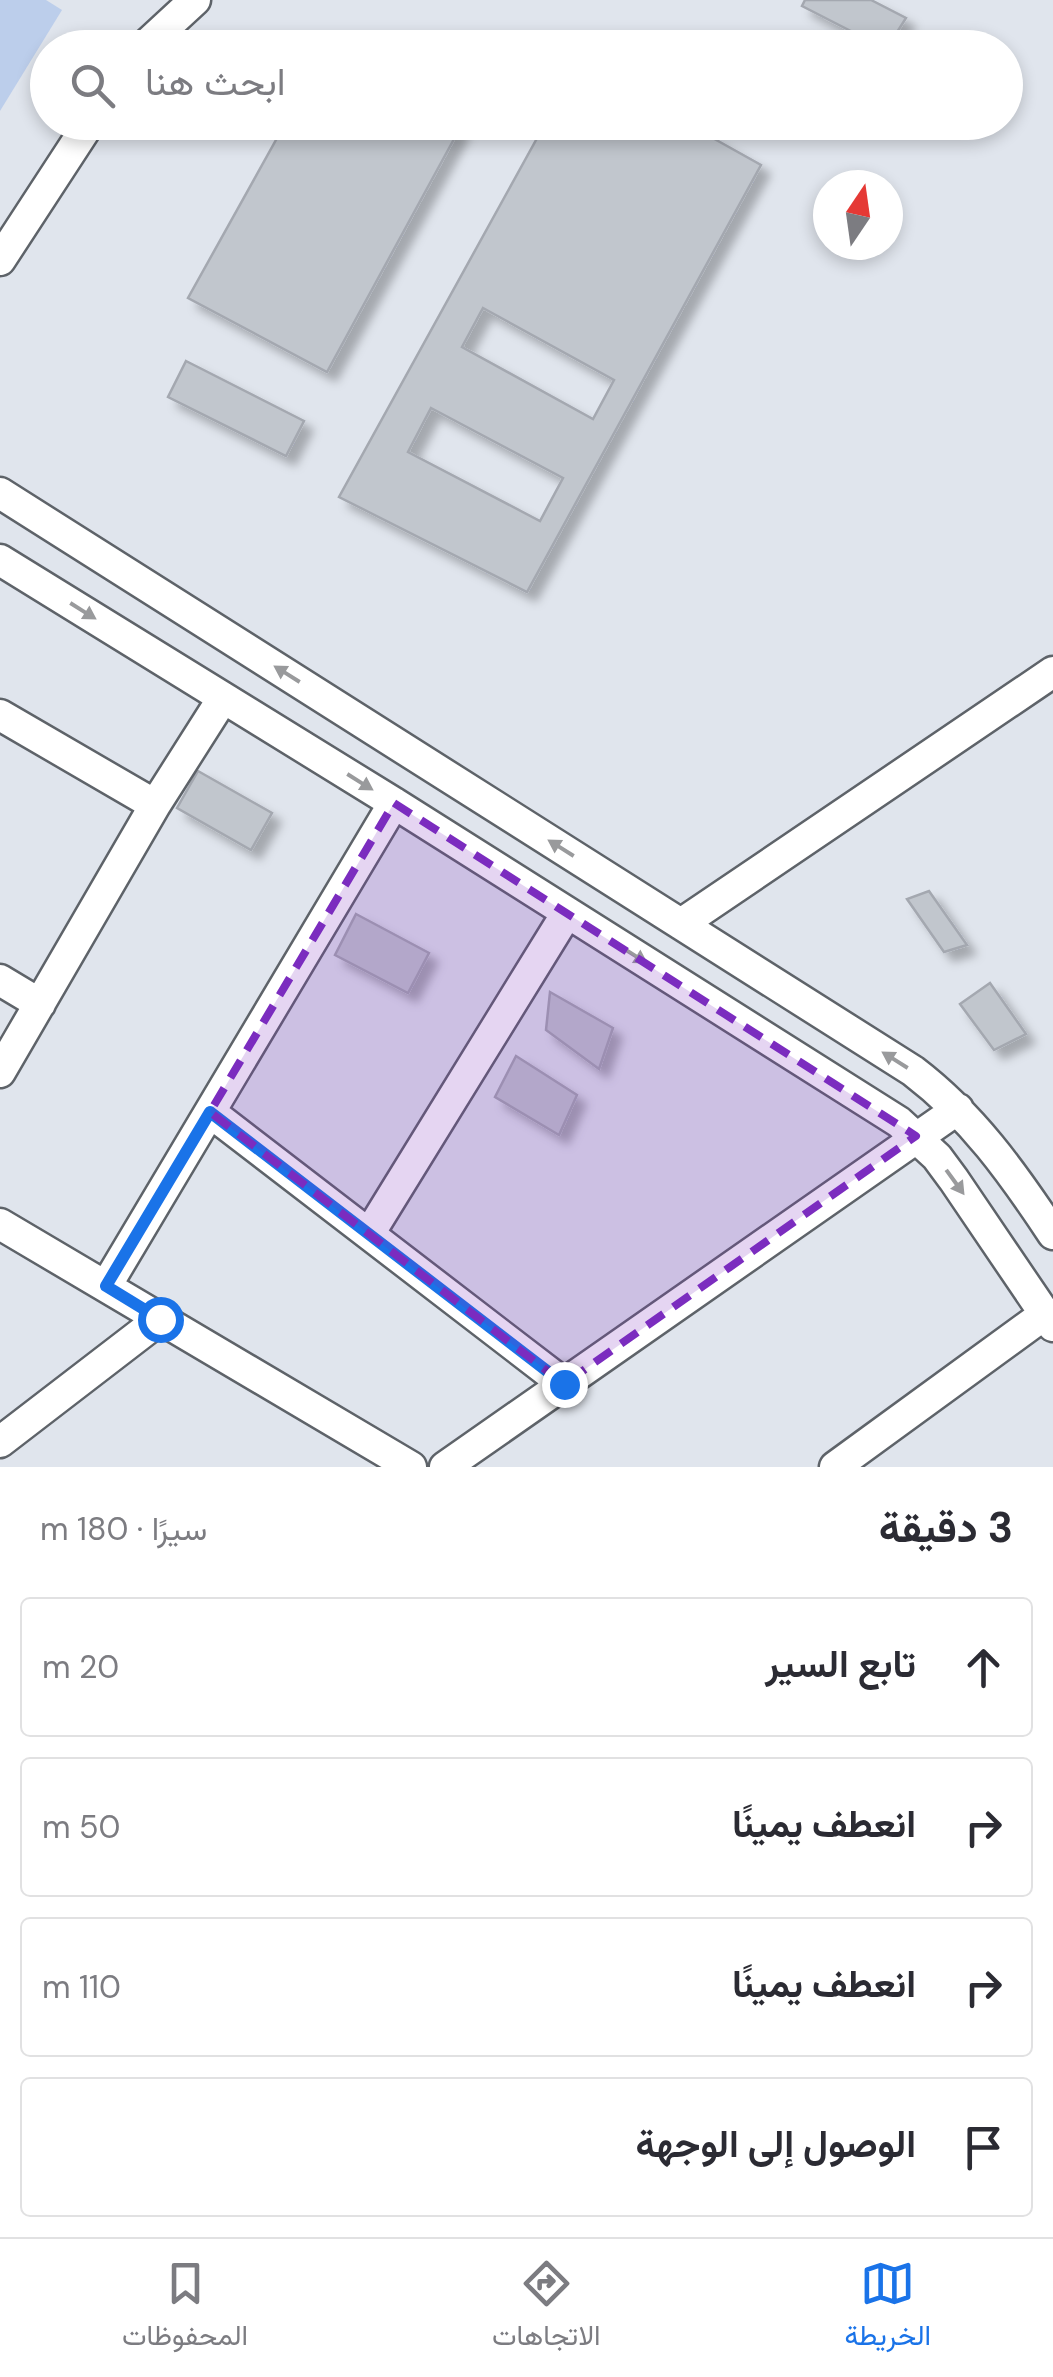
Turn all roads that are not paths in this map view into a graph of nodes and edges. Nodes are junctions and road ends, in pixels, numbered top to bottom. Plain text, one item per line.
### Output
1 (195, 0) edge
2 (162, 30) edge
3 (78, 140) edge
4 (0, 260) edge
5 (0, 493) edge
6 (0, 560) edge
7 (1053, 672) edge
8 (223, 698) junction
9 (0, 715) edge
10 (394, 803) junction
11 (156, 804) junction
12 (567, 913) junction
13 (681, 924) junction
14 (0, 980) edge
15 (40, 1004) junction
16 (0, 1072) edge
17 (958, 1109) junction
18 (210, 1112) junction
19 (916, 1136) junction
20 (0, 1224) edge
21 (369, 1234) junction
22 (1053, 1234) edge
23 (106, 1286) junction
24 (160, 1319) junction
25 (1049, 1320) edge
26 (564, 1384) junction
27 (0, 1442) edge
28 (411, 1467) edge
29 (445, 1467) edge
30 (835, 1467) edge

1 - 2 street
3 - 4 street
13 -> 5 street
6 -> 8 street
7 - 13 street
8 -> 10 street
8 - 11 street
9 - 11 street
10 - 12 street
10 - 18 street
11 - 15 street
12 -> 19 street
12 - 21 street
17 -> 13 street
14 - 15 street
15 - 16 street
17 - 19 street
17 - 22 street
18 - 21 street
18 - 23 street
19 -> 25 street
19 - 26 street
20 - 23 street
21 - 26 street
23 - 24 street
24 - 27 street
24 - 28 street
25 - 30 street
26 - 29 street

